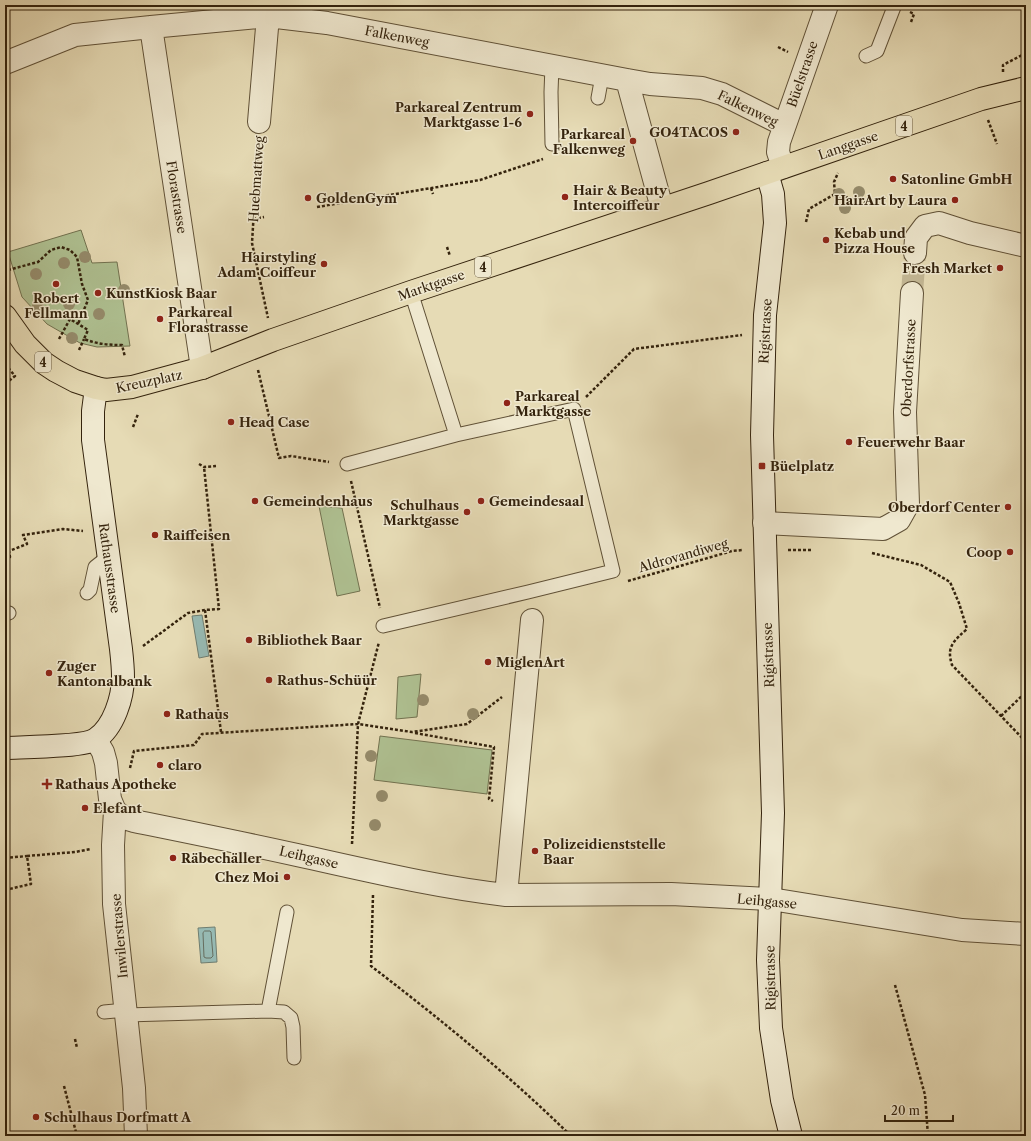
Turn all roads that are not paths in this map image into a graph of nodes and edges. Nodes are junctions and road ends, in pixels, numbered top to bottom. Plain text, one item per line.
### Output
1 (827, 5) edge
2 (894, 7) dead end
3 (268, 16) junction
4 (151, 27) junction
5 (866, 56) dead end
6 (5, 63) edge
7 (552, 66) junction
8 (602, 76) junction
9 (626, 80) junction
10 (1026, 88) edge
11 (598, 98) dead end
12 (259, 122) road end
13 (784, 125) junction
14 (552, 144) road end
15 (775, 170) junction
16 (662, 208) junction
17 (1026, 246) edge
18 (915, 253) tunnel mouth
19 (411, 292) junction
20 (912, 293) tunnel mouth
21 (5, 316) edge
22 (202, 368) junction
23 (96, 388) junction
24 (456, 435) junction
25 (347, 464) road end
26 (764, 523) junction
27 (108, 556) junction
28 (87, 593) dead end
29 (532, 620) dead end
30 (384, 626) road end
31 (96, 740) junction
32 (5, 748) edge
33 (115, 811) junction
34 (506, 895) junction
35 (771, 900) junction
36 (287, 912) dead end
37 (1026, 934) edge
38 (268, 1011) junction
39 (104, 1012) dead end
40 (126, 1012) junction
41 (294, 1058) dead end
42 (136, 1136) edge
43 (791, 1136) edge

1 - 13 street, Büelstrasse
2 - 5 lane
3 - 4 street, Falkenweg
3 - 7 street, Falkenweg
3 - 12 street, Huebmattweg
4 - 6 street, Falkenweg
4 - 22 street, Florastrasse
7 - 8 street, Falkenweg
7 - 14 lane
8 - 9 street, Falkenweg
8 - 11 lane
9 - 13 street, Falkenweg
9 - 16 street
10 - 15 main road, Langgasse / 4
13 - 15 street, Büelstrasse
15 - 16 main road, Marktgasse / 4
15 - 26 street, Rigistrasse
16 - 19 main road, Marktgasse / 4
17 - 18 street
19 - 22 main road, Marktgasse / 4
19 - 24 lane
20 - 26 street, Oberdorfstrasse
21 - 23 main road, 4
22 - 23 main road, Kreuzplatz / 4
23 - 27 street, Rathausstrasse
24 - 25 lane
24 - 30 lane
26 - 35 street, Rigistrasse
27 - 28 lane
27 - 31 street, Rathausstrasse
29 - 34 street
31 - 32 street
31 - 33 street, Inwilerstrasse
33 - 34 street, Leihgasse
33 - 40 street, Inwilerstrasse
34 - 35 street, Leihgasse
35 - 37 street, Leihgasse
35 - 43 street, Rigistrasse
36 - 38 lane
38 - 40 lane
38 - 41 lane
39 - 40 lane
40 - 42 street, Inwilerstrasse

